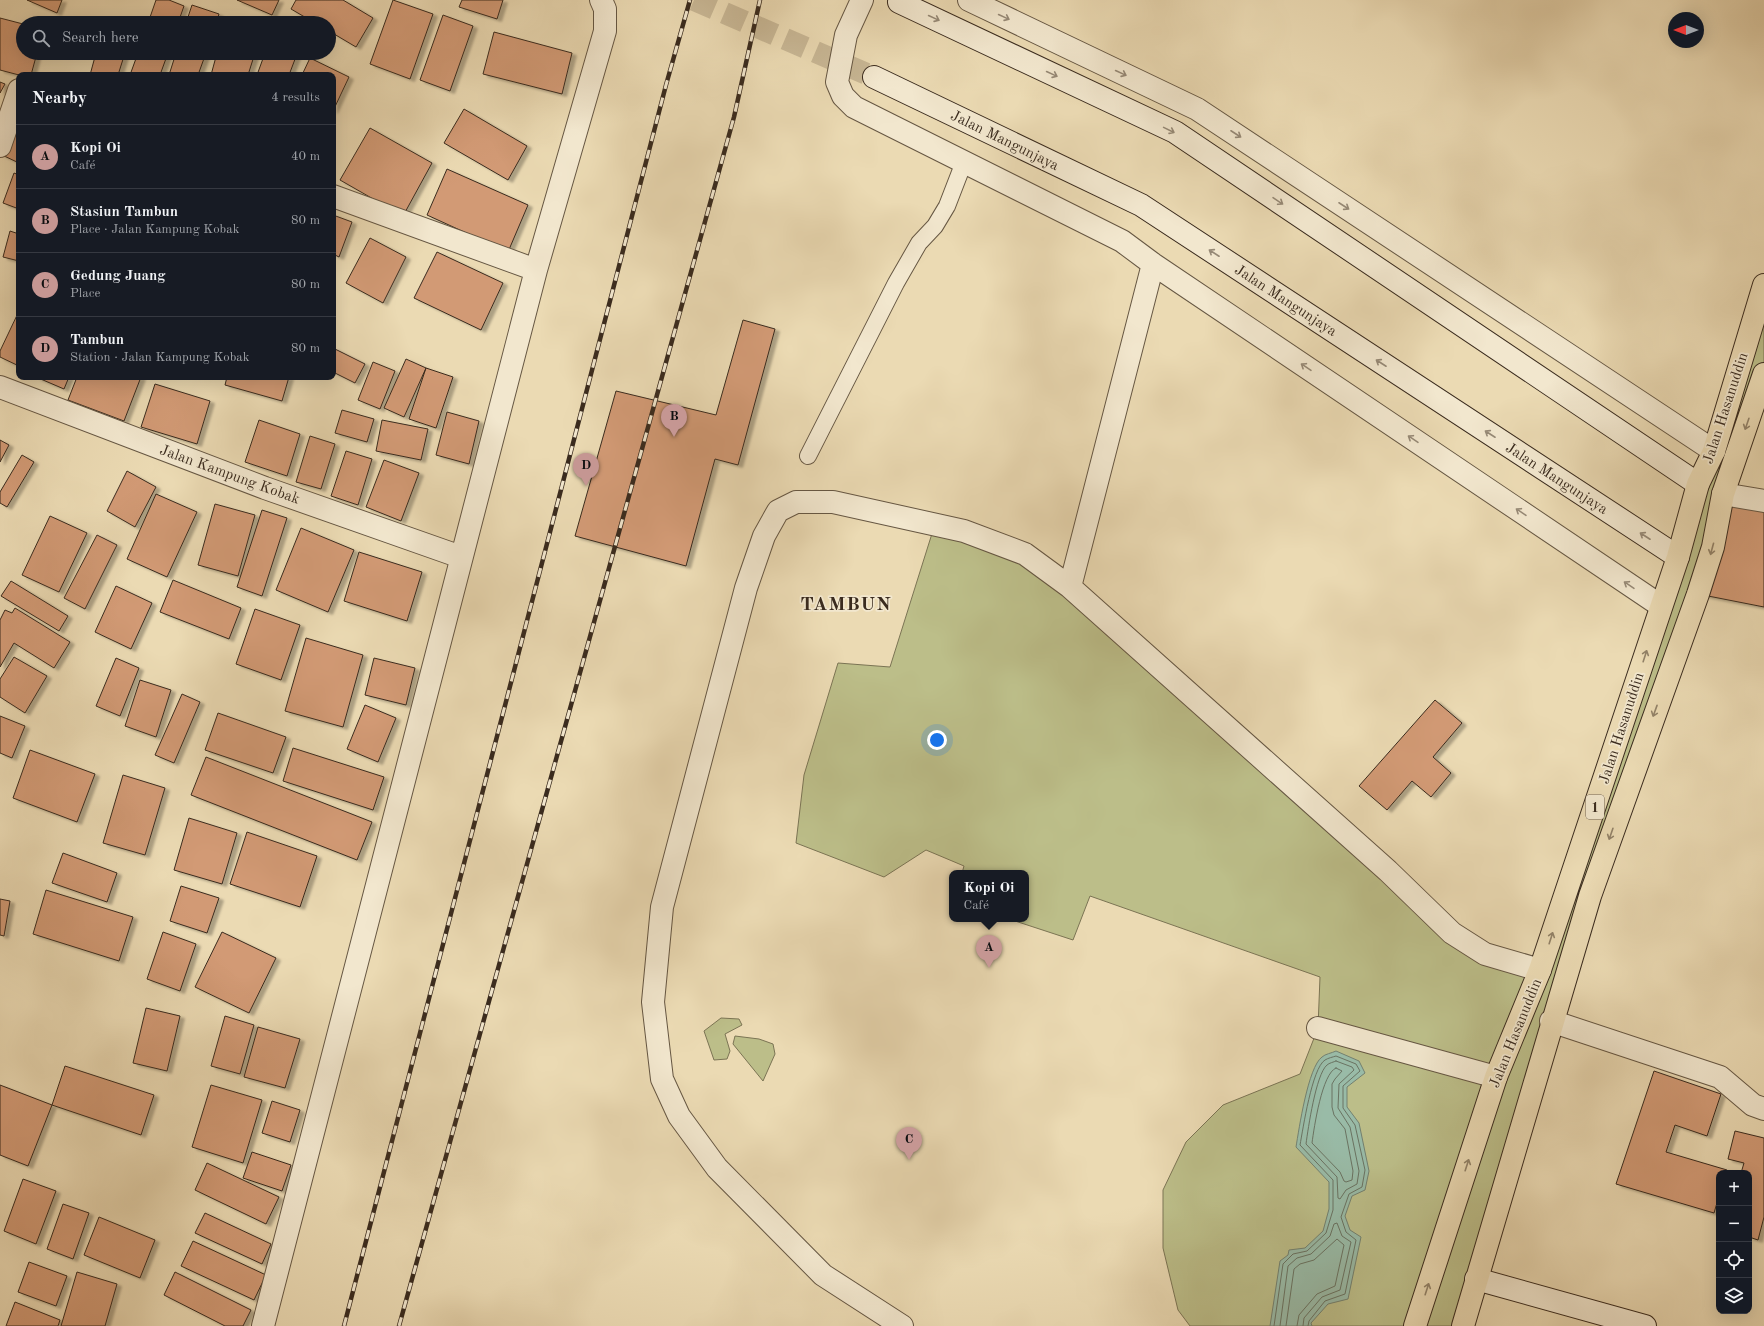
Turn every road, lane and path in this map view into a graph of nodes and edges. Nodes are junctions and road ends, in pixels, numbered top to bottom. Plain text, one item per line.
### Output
1 (601, 0) edge
2 (862, 0) edge
3 (969, 0) edge
4 (899, 2) dead end
5 (874, 77) tunnel mouth
6 (16, 99) edge
7 (0, 146) edge
8 (964, 162) junction
9 (336, 197) edge
10 (1153, 264) junction
11 (536, 270) junction
12 (1764, 285) edge
13 (1764, 374) edge
14 (0, 387) edge
15 (1714, 451) junction
16 (808, 456) dead end
17 (1698, 484) junction
18 (1723, 494) junction
19 (1764, 501) edge
20 (461, 557) junction
21 (1678, 557) junction
22 (1070, 587) junction
23 (1661, 606) junction
24 (1540, 970) junction
25 (1551, 1021) junction
26 (1318, 1028) dead end
27 (1496, 1077) junction
28 (1764, 1109) edge
29 (1476, 1279) junction
30 (263, 1326) edge
31 (902, 1326) edge
32 (1415, 1326) edge
33 (1463, 1326) edge
34 (1645, 1326) edge

1 - 11 street
2 - 8 street
3 -> 15 street
4 -> 17 street
21 -> 5 street, Jalan Mangunjaya
6 - 7 street
8 - 10 street
8 - 16 lane
9 - 11 street
10 - 22 street
23 -> 10 street
11 - 20 street
12 - 15 highway, Jalan Hasanuddin / 1
13 -> 18 highway, Jalan Hasanuddin / 1
14 - 20 street, Jalan Kampung Kobak
15 - 17 highway, Jalan Hasanuddin / 1
17 - 21 highway, Jalan Hasanuddin / 1
18 - 19 street
18 -> 25 highway, Jalan Hasanuddin / 1
20 - 30 street
21 - 23 highway, Jalan Hasanuddin / 1
22 - 24 street
22 - 31 street
24 -> 23 highway, Jalan Hasanuddin / 1
24 - 27 highway, Jalan Hasanuddin / 1
25 - 28 street
25 - 29 highway, Jalan Hasanuddin / 1
26 - 27 street
32 -> 27 highway, Jalan Hasanuddin / 1
29 - 33 highway, Jalan Hasanuddin / 1
29 - 34 street

